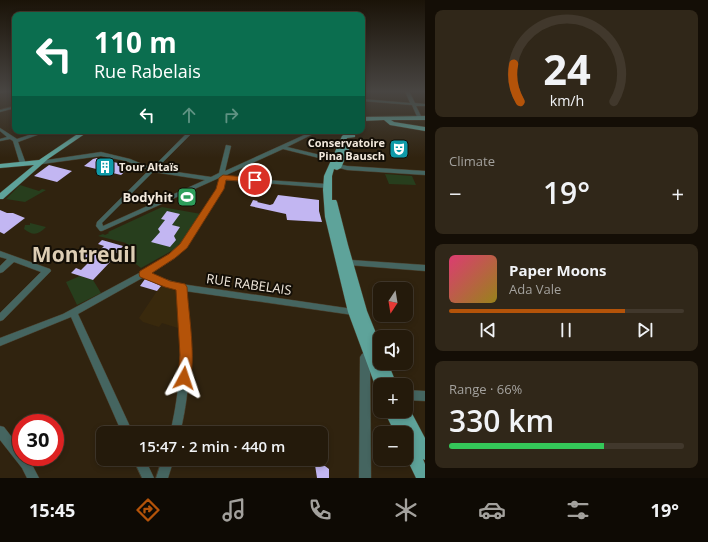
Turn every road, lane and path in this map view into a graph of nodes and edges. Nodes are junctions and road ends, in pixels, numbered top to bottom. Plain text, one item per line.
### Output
1 (422, 118) edge
2 (365, 119) edge
3 (386, 119) junction
4 (0, 129) edge
5 (425, 129) edge
6 (34, 134) edge
7 (82, 134) edge
8 (189, 134) edge
9 (311, 134) edge
10 (350, 134) edge
11 (352, 134) edge
12 (14, 139) junction
13 (0, 140) edge
14 (228, 146) dead end
15 (283, 147) junction
16 (42, 162) junction
17 (23, 164) junction
18 (335, 164) junction
19 (0, 166) edge
20 (152, 170) junction
21 (425, 173) edge
22 (222, 176) junction
23 (208, 180) junction
24 (327, 186) junction
25 (0, 197) edge
26 (0, 254) edge
27 (13, 258) junction
28 (351, 263) dead end
29 (425, 268) edge
30 (0, 270) edge
31 (144, 274) junction
32 (181, 287) junction
33 (352, 312) junction
34 (73, 313) junction
35 (0, 318) edge
36 (0, 342) edge
37 (371, 356) edge
38 (379, 378) edge
39 (413, 395) edge
40 (425, 396) edge
41 (407, 418) edge
42 (125, 426) edge
43 (177, 426) edge
44 (0, 431) edge
45 (425, 452) edge
46 (413, 455) edge
47 (142, 466) edge
48 (166, 466) edge
49 (33, 478) edge
50 (148, 478) edge
51 (162, 478) edge
52 (365, 478) edge
53 (424, 478) edge

1 - 3 main road
2 - 3 main road
3 - 5 main road
4 - 12 street
6 - 12 street
7 - 16 main road
8 - 20 street
9 - 15 street
10 - 18 main road
11 - 18 main road
12 - 13 street
12 - 17 street
14 - 22 street
15 - 18 street
15 - 22 street
16 - 17 main road
16 - 20 street
16 - 25 main road
17 - 19 main road
18 - 21 street
18 - 24 main road
18 - 37 main road
20 - 23 street
20 - 23 street
22 - 23 street
22 - 24 street
22 - 31 street
24 - 33 main road
26 - 27 street
27 - 30 street
27 - 35 street
28 - 29 street
31 - 32 street, RUE RABELAIS
31 - 34 street
32 - 33 street, RUE RABELAIS
32 - 43 street
33 - 37 main road
34 - 36 street
34 - 42 street
37 - 38 main road
37 - 52 street
39 - 40 street
41 - 45 main road
44 - 49 street
46 - 53 main road
47 - 50 street
48 - 51 street

